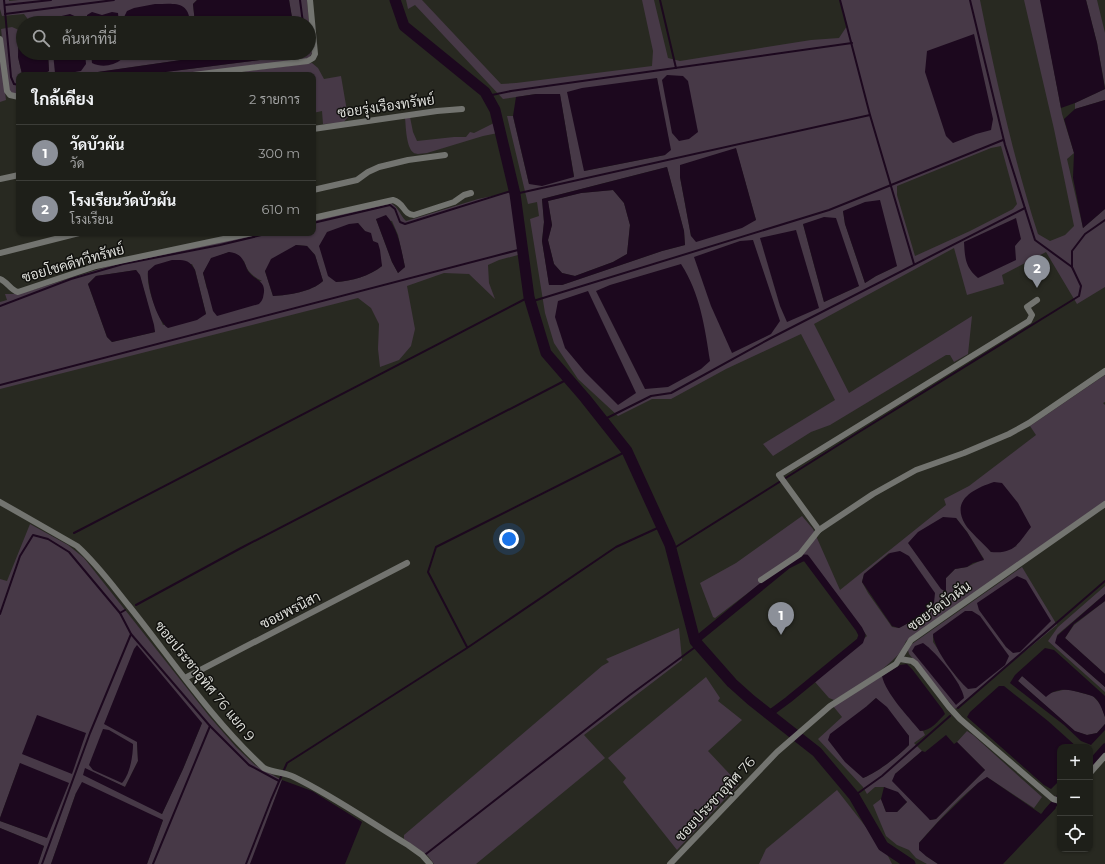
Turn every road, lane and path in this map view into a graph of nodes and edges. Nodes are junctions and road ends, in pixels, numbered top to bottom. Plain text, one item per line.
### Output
1 (310, 0) edge
2 (311, 16) edge
3 (0, 39) edge
4 (310, 60) edge
5 (218, 72) edge
6 (16, 96) edge
7 (462, 109) dead end
8 (316, 129) edge
9 (445, 155) dead end
10 (16, 176) edge
11 (0, 179) edge
12 (316, 189) edge
13 (471, 193) dead end
14 (316, 217) edge
15 (67, 236) edge
16 (238, 236) edge
17 (0, 252) edge
18 (0, 279) edge
19 (1036, 300) dead end
20 (1105, 371) edge
21 (0, 502) edge
22 (1105, 504) edge
23 (819, 530) junction
24 (407, 563) dead end
25 (761, 580) dead end
26 (900, 659) junction
27 (185, 678) junction
28 (777, 752) joint
29 (1105, 756) edge
30 (1093, 770) edge
31 (1057, 800) edge
32 (430, 864) edge
33 (670, 864) edge

1 - 2 street
3 - 6 street
4 - 5 street
7 - 8 street, ซอยรุ่งเรืองทรัพย์
9 - 12 street
10 - 11 street
13 - 14 street
15 - 17 street
16 - 18 street, ซอยโชคดีทวีทรัพย์
19 - 23 street
20 - 23 street
21 - 27 street, ซอยประชาอุทิศ 76 แยก 9
22 - 26 street, ซอยวัดบัวผัน
23 - 25 street
24 - 27 street, ซอยพรนิสา
26 - 28 street, ซอยวัดบัวผัน
26 - 31 street
27 - 32 street, ซอยประชาอุทิศ 76 แยก 9
28 - 33 street, ซอยประชาอุทิศ 76
29 - 30 street

